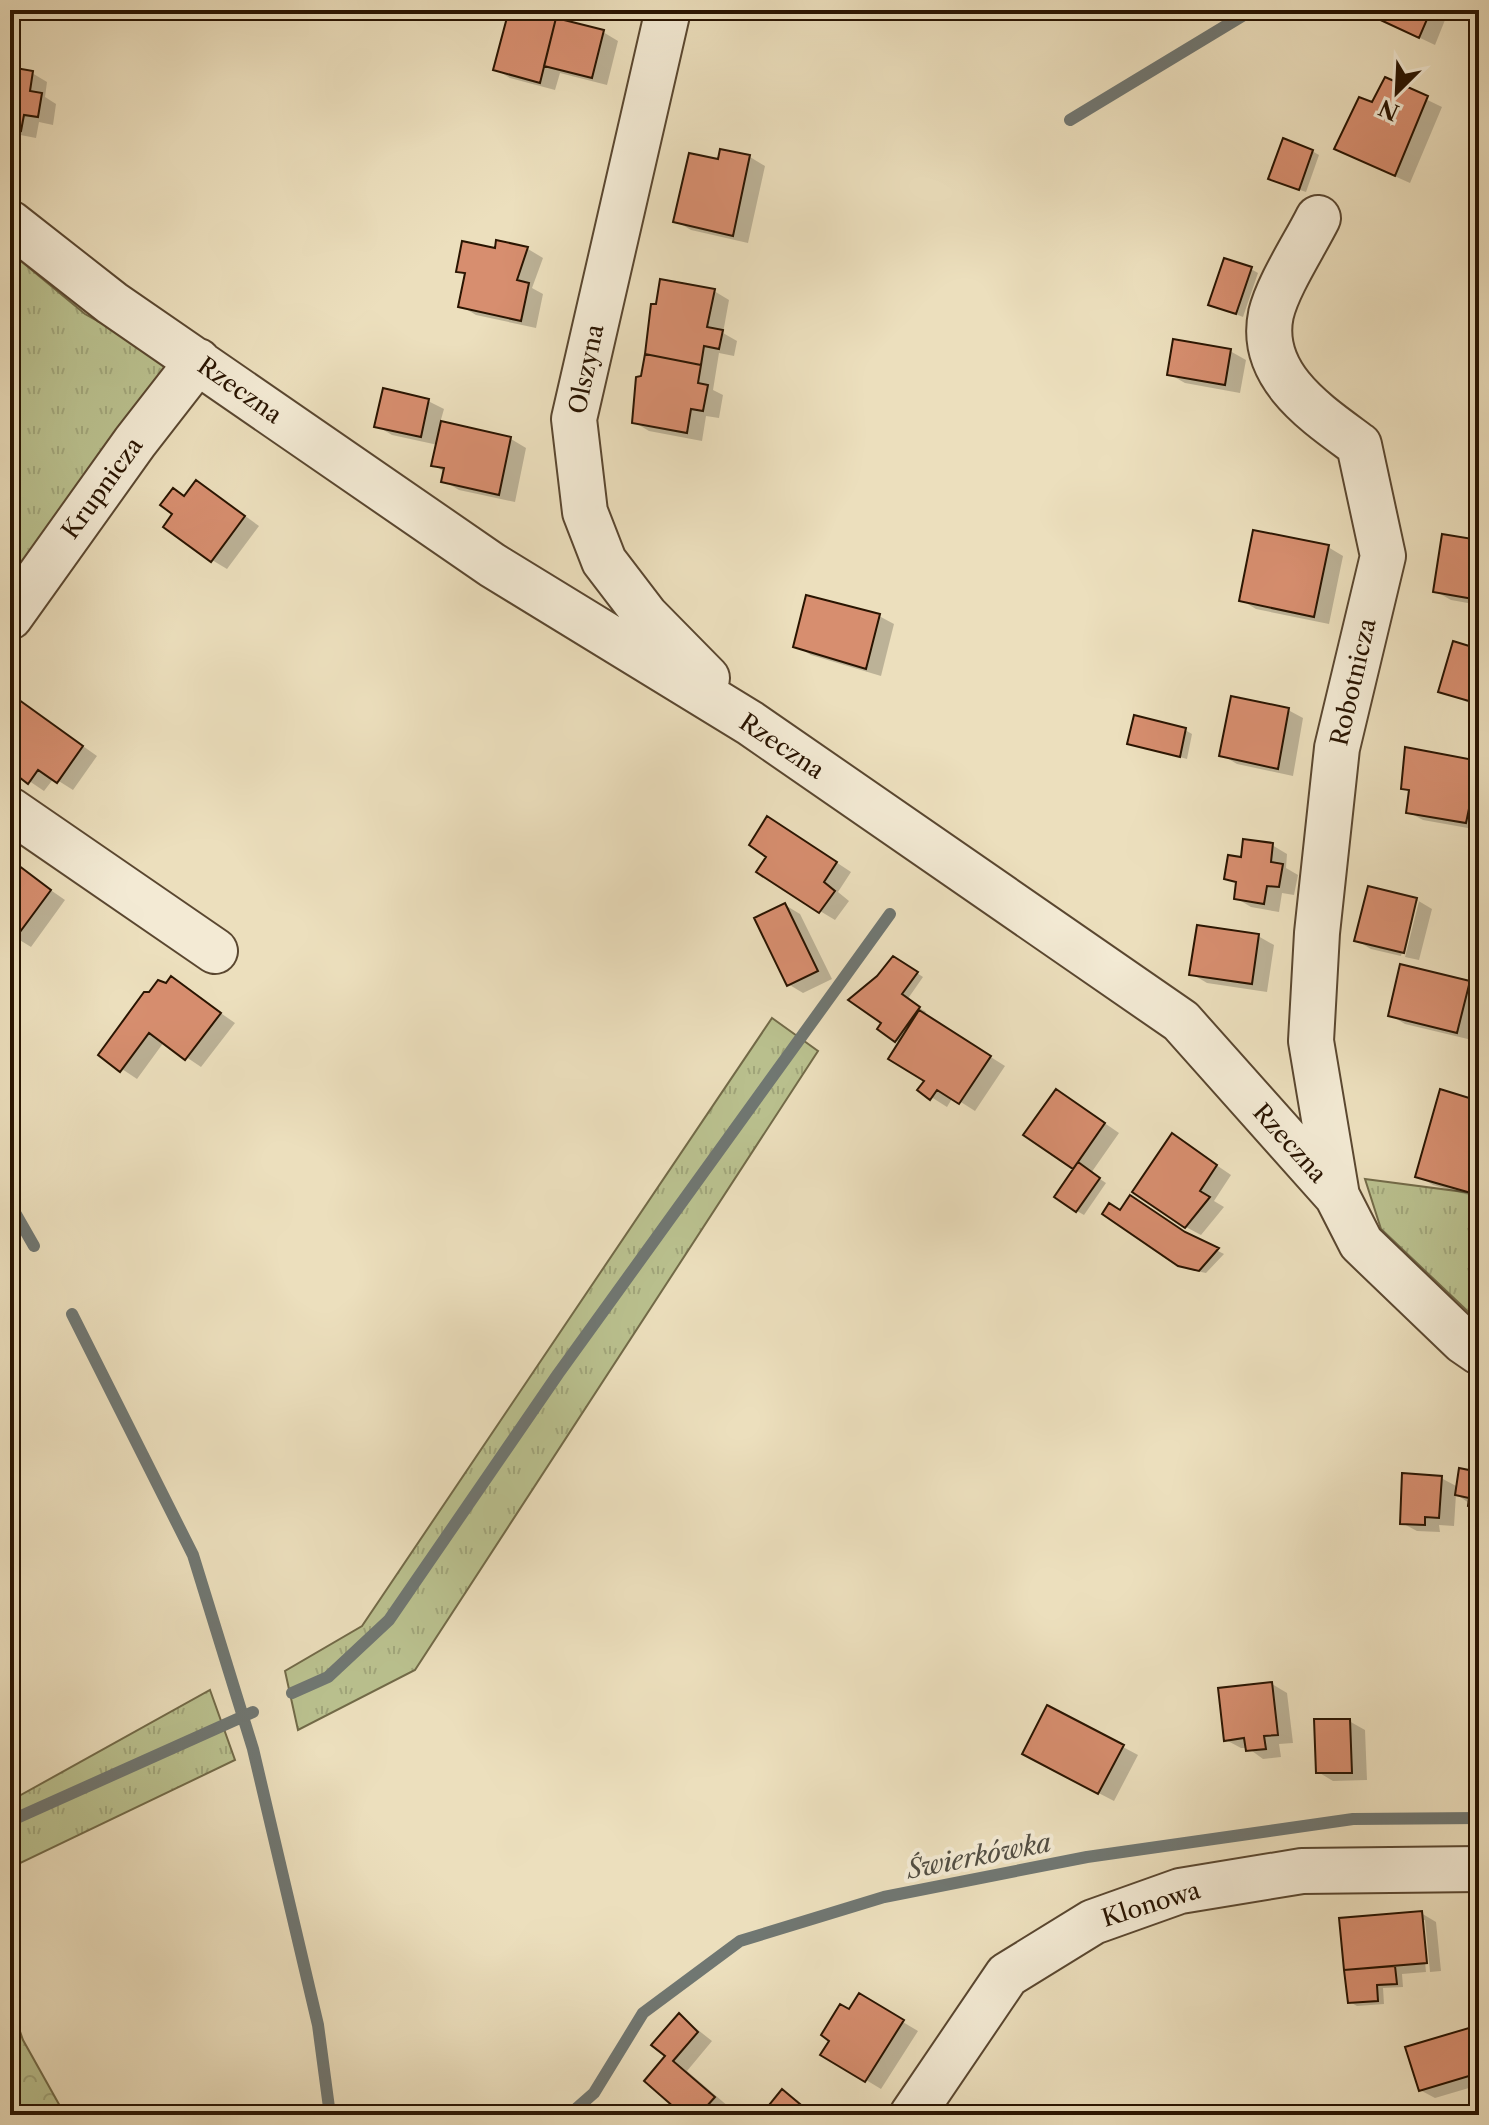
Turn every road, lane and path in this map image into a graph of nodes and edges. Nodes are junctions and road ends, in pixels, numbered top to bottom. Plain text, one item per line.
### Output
1 (668, 10) edge
2 (1318, 218) dead end
3 (10, 223) edge
4 (198, 361) junction
5 (10, 617) edge
6 (750, 723) junction
7 (10, 810) edge
8 (215, 951) dead end
9 (1337, 1196) junction
10 (1479, 1352) edge
11 (1479, 1869) edge
12 (912, 2115) edge

1 - 6 street, Olszyna
2 - 9 street, Robotnicza
3 - 4 street, Rzeczna
4 - 5 street, Krupnicza
4 - 6 street, Rzeczna
6 - 9 street, Rzeczna
7 - 8 street
9 - 10 street, Rzeczna
11 - 12 street, Klonowa

